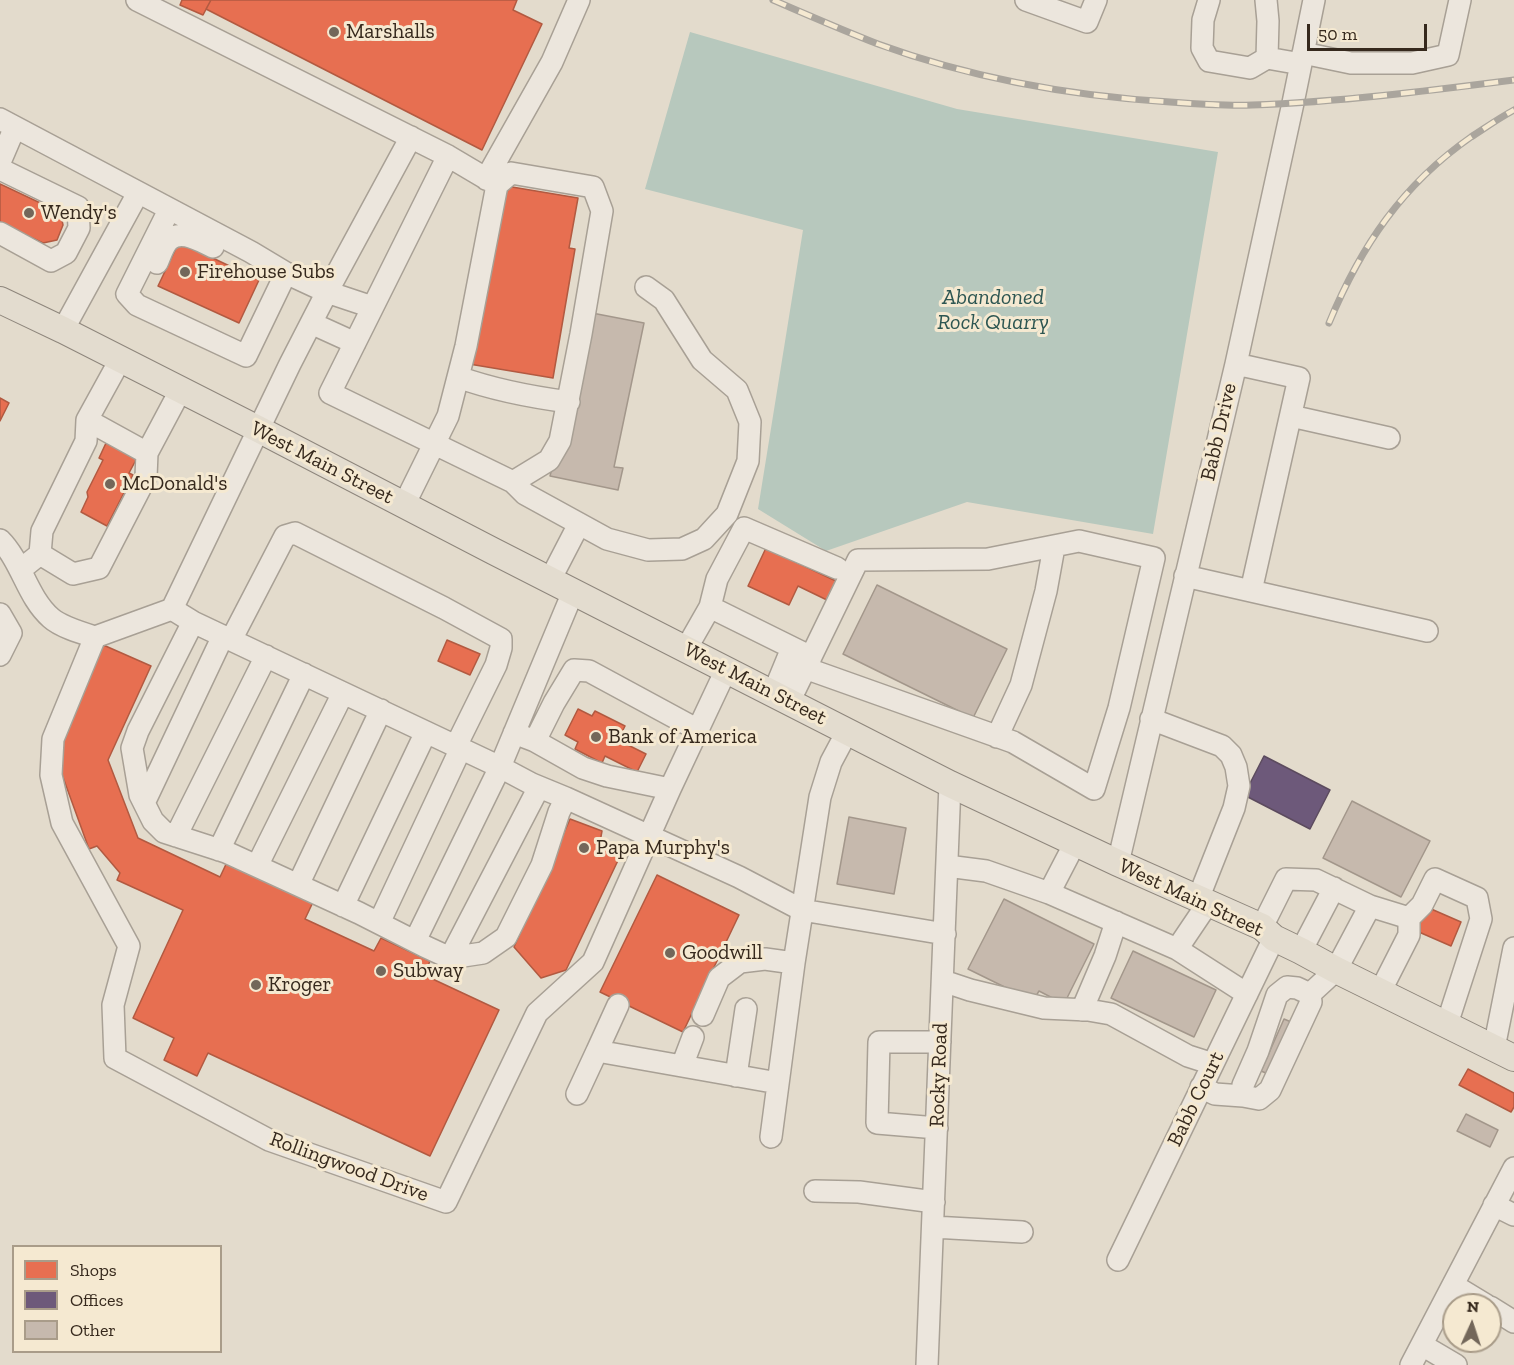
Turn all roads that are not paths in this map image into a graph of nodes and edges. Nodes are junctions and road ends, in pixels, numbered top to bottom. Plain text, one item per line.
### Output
1 (137, 0) edge
2 (579, 0) edge
3 (1026, 0) edge
4 (1096, 0) edge
5 (1209, 0) edge
6 (1266, 0) edge
7 (1314, 0) edge
8 (1460, 0) edge
9 (1267, 58) junction
10 (1302, 59) junction
11 (8, 123) edge
12 (411, 137) junction
13 (448, 156) junction
14 (0, 162) edge
15 (0, 169) edge
16 (492, 182) junction
17 (138, 193) junction
18 (169, 210) junction
19 (0, 233) edge
20 (245, 250) junction
21 (286, 273) junction
22 (646, 287) dead end
23 (327, 292) junction
24 (0, 300) edge
25 (137, 305) junction
26 (372, 308) junction
27 (311, 323) junction
28 (63, 330) junction
29 (355, 343) junction
30 (120, 360) junction
31 (1236, 364) junction
32 (458, 377) junction
33 (180, 391) junction
34 (569, 402) junction
35 (1291, 416) junction
36 (87, 420) junction
37 (258, 429) junction
38 (1389, 438) dead end
39 (435, 444) junction
40 (147, 453) junction
41 (513, 482) junction
42 (404, 505) junction
43 (579, 524) junction
44 (0, 540) edge
45 (1054, 546) junction
46 (40, 554) junction
47 (837, 568) dead end
48 (20, 570) junction
49 (1185, 576) junction
50 (550, 580) junction
51 (1251, 591) junction
52 (573, 592) junction
53 (710, 607) junction
54 (172, 609) junction
55 (0, 614) edge
56 (193, 622) junction
57 (1427, 631) dead end
58 (95, 637) junction
59 (227, 638) junction
60 (686, 649) junction
61 (0, 655) edge
62 (266, 656) junction
63 (803, 658) junction
64 (726, 670) junction
65 (304, 674) junction
66 (344, 693) junction
67 (781, 698) junction
68 (381, 710) junction
69 (1151, 719) junction
70 (698, 730) junction
71 (426, 732) junction
72 (847, 732) junction
73 (514, 733) junction
74 (997, 737) junction
75 (535, 741) junction
76 (458, 747) junction
77 (500, 766) junction
78 (950, 784) junction
79 (539, 787) junction
80 (670, 789) junction
81 (566, 798) junction
82 (144, 803) junction
83 (176, 836) junction
84 (649, 837) junction
85 (1075, 843) junction
86 (219, 850) junction
87 (1118, 863) junction
88 (257, 866) junction
89 (947, 866) junction
90 (298, 885) junction
91 (1334, 888) junction
92 (1049, 893) junction
93 (1203, 901) junction
94 (343, 906) junction
95 (1370, 906) junction
96 (802, 910) junction
97 (1116, 922) junction
98 (379, 923) junction
99 (1409, 927) junction
100 (1268, 933) junction
101 (945, 934) junction
102 (415, 941) junction
103 (1514, 948) edge
104 (1177, 949) junction
105 (1301, 951) junction
106 (450, 958) junction
107 (794, 963) junction
108 (1336, 970) junction
109 (942, 981) junction
110 (1510, 985) edge
111 (1380, 992) junction
112 (1247, 994) junction
113 (1310, 994) junction
114 (618, 1005) dead end
115 (746, 1009) dead end
116 (1082, 1010) junction
117 (703, 1015) dead end
118 (1447, 1024) junction
119 (693, 1037) dead end
120 (940, 1042) junction
121 (597, 1051) junction
122 (1504, 1053) edge
123 (1213, 1064) junction
124 (682, 1066) junction
125 (736, 1076) junction
126 (778, 1083) junction
127 (1201, 1087) junction
128 (577, 1094) dead end
129 (1243, 1096) junction
130 (937, 1128) junction
131 (771, 1137) dead end
132 (1514, 1168) edge
133 (815, 1191) dead end
134 (934, 1202) junction
135 (1494, 1205) junction
136 (1514, 1215) edge
137 (933, 1227) junction
138 (1022, 1232) dead end
139 (1118, 1260) dead end
140 (1453, 1285) junction
141 (1466, 1293) edge
142 (1422, 1345) junction
143 (927, 1365) edge
144 (1411, 1365) edge
145 (1456, 1365) edge

1 - 12 street
2 - 16 street
3 - 4 street
5 - 9 street
6 - 9 street
7 - 10 street, Babb Drive
8 - 10 street
9 - 10 street
10 - 31 street, Babb Drive
11 - 14 street
11 - 17 street
12 - 13 street
12 - 23 street
13 - 16 street
13 - 26 street
15 - 19 street
16 - 32 street
16 - 34 street
17 - 18 street
17 - 28 street
18 - 20 street
18 - 25 street
20 - 21 street
20 - 25 street
21 - 23 street
21 - 25 street
22 - 43 street
23 - 26 street
23 - 27 street
24 - 28 main road, West Main Street
26 - 29 street
27 - 29 street
27 - 37 street
28 - 30 main road, West Main Street
29 - 39 street
30 - 33 main road, West Main Street
30 - 36 street
31 - 35 street
31 - 49 street, Babb Drive
32 - 34 street
32 - 39 street
33 - 37 main road, West Main Street
33 - 40 street
34 - 41 street
35 - 38 street
35 - 51 street
36 - 40 street
36 - 46 street
37 - 42 main road, West Main Street
37 - 54 street
39 - 41 street
39 - 42 street
40 - 46 street
41 - 43 street
42 - 50 main road, West Main Street
43 - 50 street
44 - 48 street
45 - 63 street
45 - 74 street
45 - 74 street
46 - 48 street
47 - 53 street
48 - 58 street
49 - 51 street
49 - 69 street, Babb Drive
50 - 52 main road, West Main Street
51 - 57 street
52 - 60 main road, West Main Street
52 - 73 street
53 - 60 street
53 - 63 street
54 - 56 street
54 - 58 street
55 - 61 street
56 - 59 street
56 - 82 street
58 - 84 street, Rollingwood Drive
59 - 62 street
59 - 76 street
59 - 82 street
60 - 64 main road, West Main Street
62 - 65 street
62 - 83 street
63 - 67 street
63 - 74 street
64 - 67 main road, West Main Street
64 - 70 street, Rollingwood Drive
65 - 66 street
65 - 86 street
66 - 68 street
66 - 88 street
67 - 72 main road, West Main Street
68 - 71 street
68 - 90 street
69 - 87 street, Babb Drive
69 - 93 street
70 - 75 street
70 - 80 street, Rollingwood Drive
71 - 76 street
71 - 94 street
72 - 78 main road, West Main Street
72 - 96 street
73 - 75 street
73 - 77 street
75 - 80 street
76 - 77 street
76 - 98 street
77 - 79 street
77 - 102 street
78 - 85 main road, West Main Street
78 - 89 street, Rocky Road
79 - 81 street
79 - 106 street
80 - 84 street, Rollingwood Drive
81 - 84 street
81 - 106 street
82 - 83 street
83 - 86 street
84 - 96 street
85 - 87 main road, West Main Street
85 - 92 street
86 - 88 street
87 - 93 main road, West Main Street
88 - 90 street
89 - 92 street
89 - 101 street, Rocky Road
90 - 94 street
91 - 95 street
91 - 100 street, Babb Court
91 - 105 street
92 - 97 street
93 - 100 main road, West Main Street
93 - 104 street
94 - 98 street
95 - 99 street
95 - 108 street
96 - 101 street
96 - 107 street
97 - 104 street
97 - 116 street
98 - 102 street
99 - 111 street
99 - 118 street
100 - 105 main road, West Main Street
100 - 112 street, Babb Court
101 - 109 street, Rocky Road
102 - 106 street
103 - 110 street
104 - 112 street
105 - 108 main road, West Main Street
107 - 117 street
107 - 126 street
108 - 111 main road, West Main Street
108 - 113 street
109 - 116 street
109 - 120 street, Rocky Road
110 - 122 street
111 - 118 main road, West Main Street
112 - 123 street, Babb Court
113 - 129 street
113 - 129 street
114 - 121 street
115 - 125 street
116 - 123 street
118 - 122 main road, West Main Street
119 - 124 street
120 - 130 street, Rocky Road
120 - 130 street
121 - 124 street
121 - 128 street
123 - 127 street, Babb Court
124 - 125 street
125 - 126 street
126 - 131 street
127 - 129 street
127 - 139 street, Babb Court
130 - 134 street, Rocky Road
132 - 135 street
133 - 134 street
134 - 137 street, Rocky Road
135 - 136 street
135 - 140 street
137 - 138 street
137 - 143 street, Rocky Road
140 - 141 street
140 - 142 street
142 - 144 street
142 - 145 street

